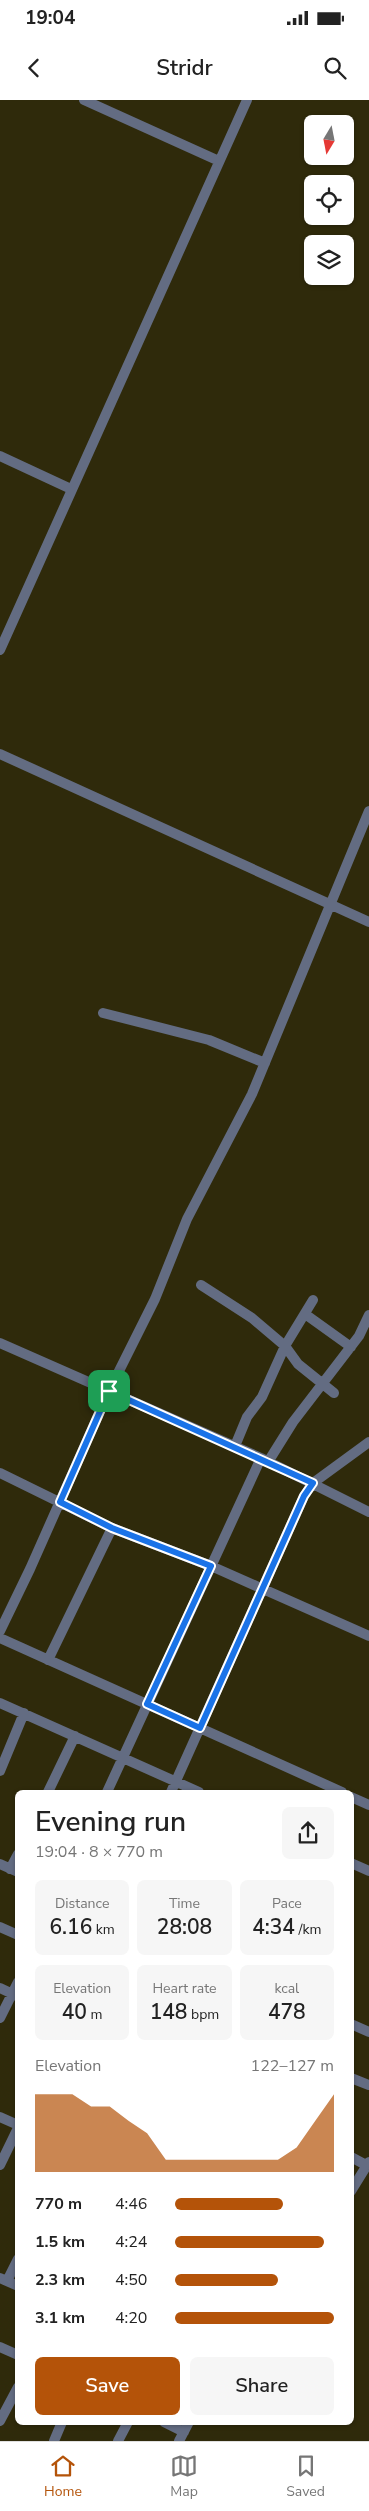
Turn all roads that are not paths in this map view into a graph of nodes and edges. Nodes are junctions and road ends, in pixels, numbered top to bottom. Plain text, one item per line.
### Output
1 (84, 100) edge
2 (247, 100) edge
3 (219, 161) junction
4 (0, 456) edge
5 (71, 489) junction
6 (0, 650) edge
7 (0, 754) edge
8 (369, 811) edge
9 (330, 904) junction
10 (369, 922) edge
11 (103, 1013) dead end
12 (265, 1063) junction
13 (201, 1285) dead end
14 (313, 1300) dead end
15 (305, 1314) junction
16 (369, 1314) edge
17 (0, 1343) edge
18 (285, 1346) junction
19 (351, 1347) junction
20 (322, 1383) junction
21 (109, 1391) junction
22 (334, 1393) dead end
23 (369, 1442) edge
24 (235, 1446) junction
25 (264, 1460) junction
26 (0, 1474) edge
27 (313, 1483) junction
28 (60, 1502) junction
29 (369, 1512) edge
30 (112, 1528) junction
31 (211, 1566) junction
32 (264, 1589) junction
33 (0, 1631) edge
34 (369, 1636) edge
35 (0, 1638) edge
36 (48, 1660) junction
37 (0, 1703) edge
38 (147, 1704) junction
39 (24, 1713) junction
40 (200, 1728) junction
41 (75, 1736) junction
42 (123, 1757) junction
43 (0, 1771) edge
44 (176, 1782) junction
45 (49, 1790) edge
46 (108, 1790) edge
47 (172, 1790) edge
48 (194, 1790) edge
49 (338, 1790) edge
50 (354, 1798) edge
51 (369, 1805) edge
52 (0, 1864) edge
53 (354, 1864) edge
54 (14, 1871) edge
55 (369, 1871) edge
56 (0, 1927) edge
57 (15, 1934) edge
58 (0, 1988) edge
59 (14, 1995) edge
60 (0, 2018) edge
61 (354, 2025) edge
62 (369, 2032) edge
63 (354, 2079) edge
64 (369, 2085) edge
65 (0, 2117) edge
66 (15, 2124) edge
67 (15, 2132) edge
68 (354, 2158) edge
69 (368, 2163) edge
70 (0, 2165) edge
71 (354, 2186) edge
72 (15, 2263) edge
73 (4, 2280) edge
74 (0, 2347) edge
75 (15, 2354) edge
76 (15, 2393) edge
77 (0, 2421) edge
78 (61, 2425) edge
79 (126, 2425) edge
80 (170, 2425) edge
81 (184, 2432) edge
82 (54, 2441) edge
83 (118, 2441) edge

1 - 3 street
2 - 3 street
3 - 5 street
4 - 5 street
5 - 6 street
7 - 9 street
8 - 9 street
9 - 10 street
9 - 12 street
11 - 12 street
12 - 21 street
13 - 18 street
14 - 15 street
15 - 18 street
15 - 19 street
16 - 19 street
17 - 21 street
18 - 20 street
18 - 24 street
19 - 20 street
20 - 22 street
20 - 25 street
21 - 24 street
21 - 28 street
23 - 27 street
24 - 25 street
25 - 27 street
25 - 31 street
26 - 28 street
27 - 29 street
27 - 32 street
28 - 30 street
28 - 33 street
30 - 31 street
30 - 36 street
31 - 32 street
31 - 38 street
32 - 34 street
32 - 40 street
35 - 36 street
36 - 38 street
37 - 39 street
38 - 40 street
38 - 42 street
39 - 41 street
39 - 43 street
40 - 44 street
40 - 49 street
41 - 42 street
41 - 45 street
42 - 44 street
42 - 46 street
44 - 47 street
44 - 48 street
50 - 51 street
52 - 54 street
53 - 55 street
56 - 57 street
58 - 59 street
59 - 60 street
61 - 62 street
63 - 64 street
65 - 66 street
67 - 70 street
68 - 69 street
69 - 71 street
72 - 73 street
74 - 75 street
76 - 77 street
78 - 82 street
79 - 83 street
80 - 81 street

